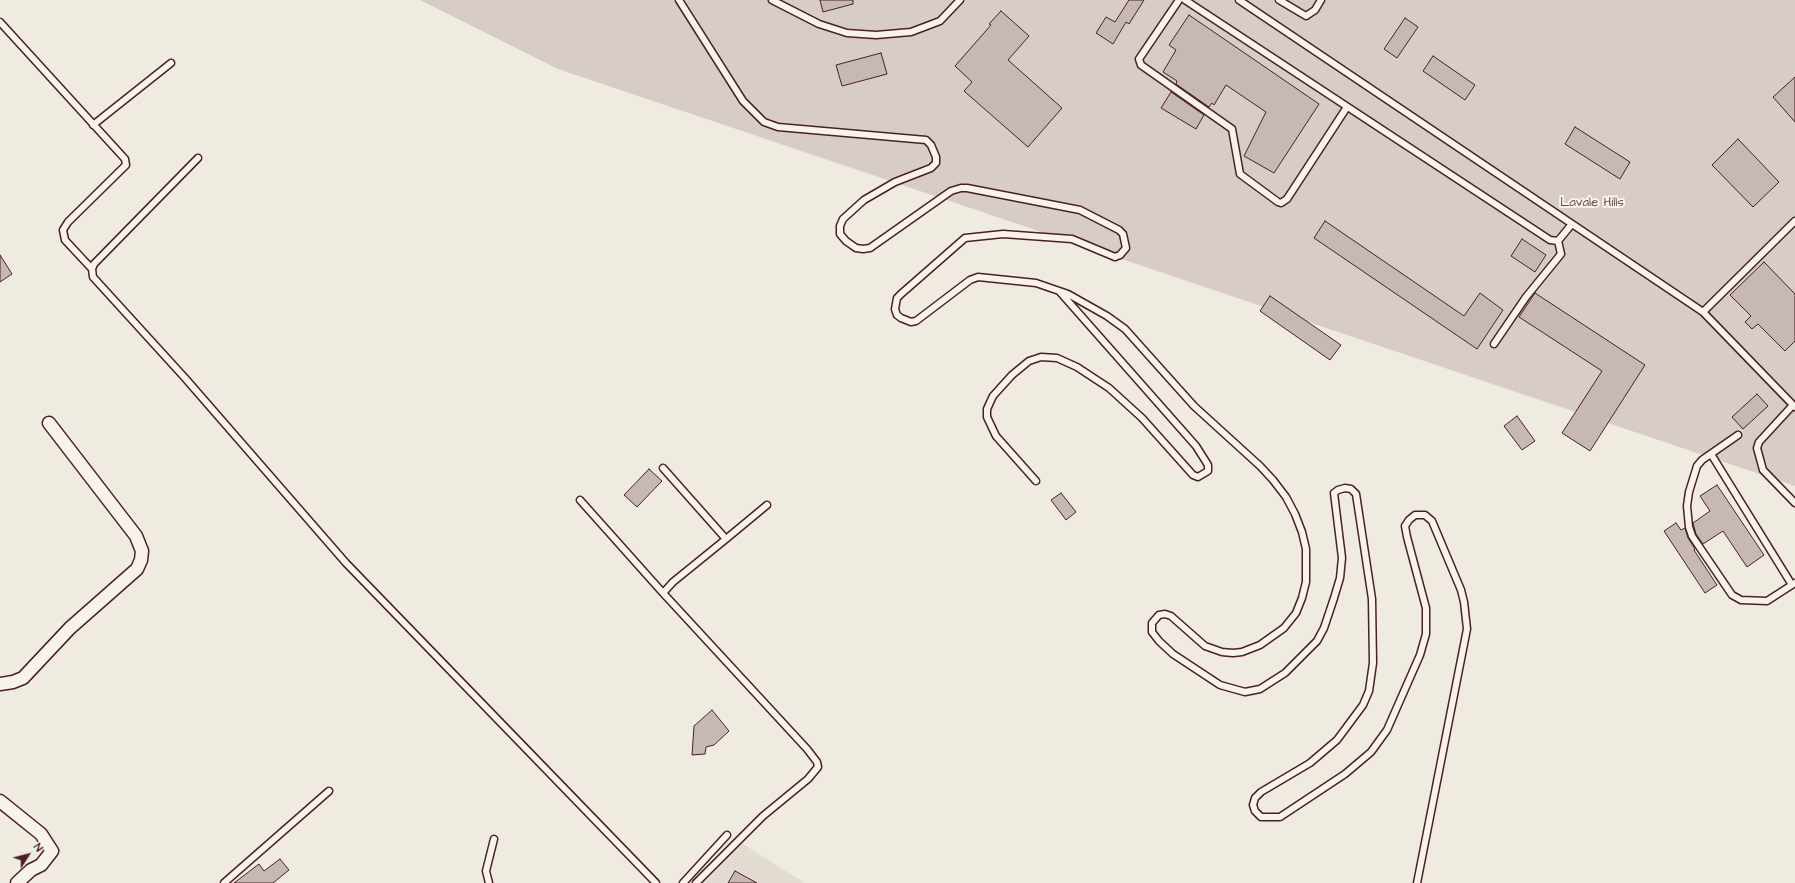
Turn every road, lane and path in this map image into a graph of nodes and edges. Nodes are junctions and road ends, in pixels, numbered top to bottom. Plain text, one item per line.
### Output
1 (679, 0) edge
2 (772, 0) edge
3 (960, 0) edge
4 (1179, 0) edge
5 (1185, 0) edge
6 (1239, 0) edge
7 (1280, 0) edge
8 (1321, 0) edge
9 (0, 22) edge
10 (171, 63) dead end
11 (1347, 107) junction
12 (93, 125) junction
13 (198, 158) dead end
14 (1795, 221) edge
15 (1572, 224) junction
16 (1558, 241) junction
17 (92, 269) junction
18 (1059, 291) junction
19 (1703, 312) junction
20 (1494, 344) dead end
21 (1794, 406) edge
22 (49, 423) dead end
23 (1738, 435) dead end
24 (1711, 454) junction
25 (663, 468) dead end
26 (1036, 481) dead end
27 (580, 500) dead end
28 (1795, 503) edge
29 (768, 505) dead end
30 (726, 539) junction
31 (1794, 584) edge
32 (663, 593) junction
33 (0, 684) edge
34 (329, 792) dead end
35 (0, 801) edge
36 (726, 835) dead end
37 (494, 839) dead end
38 (18, 883) edge
39 (224, 883) edge
40 (489, 883) edge
41 (656, 883) edge
42 (683, 883) edge
43 (696, 883) edge
44 (1417, 883) edge

1 - 18 lane
2 - 3 lane
4 - 11 lane
5 - 11 lane
6 - 15 lane
7 - 8 lane
9 - 12 lane
10 - 12 lane
11 - 16 lane
12 - 17 lane
13 - 17 lane
14 - 19 lane
15 - 16 lane
15 - 19 lane
16 - 20 lane
17 - 41 lane
18 - 26 lane
18 - 44 lane
19 - 21 lane
21 - 28 lane
22 - 33 street
23 - 24 lane
24 - 31 lane
24 - 31 lane
25 - 30 lane
27 - 32 lane
29 - 30 lane
30 - 32 lane
32 - 43 lane
34 - 39 lane
35 - 38 street
36 - 42 lane
37 - 40 lane

